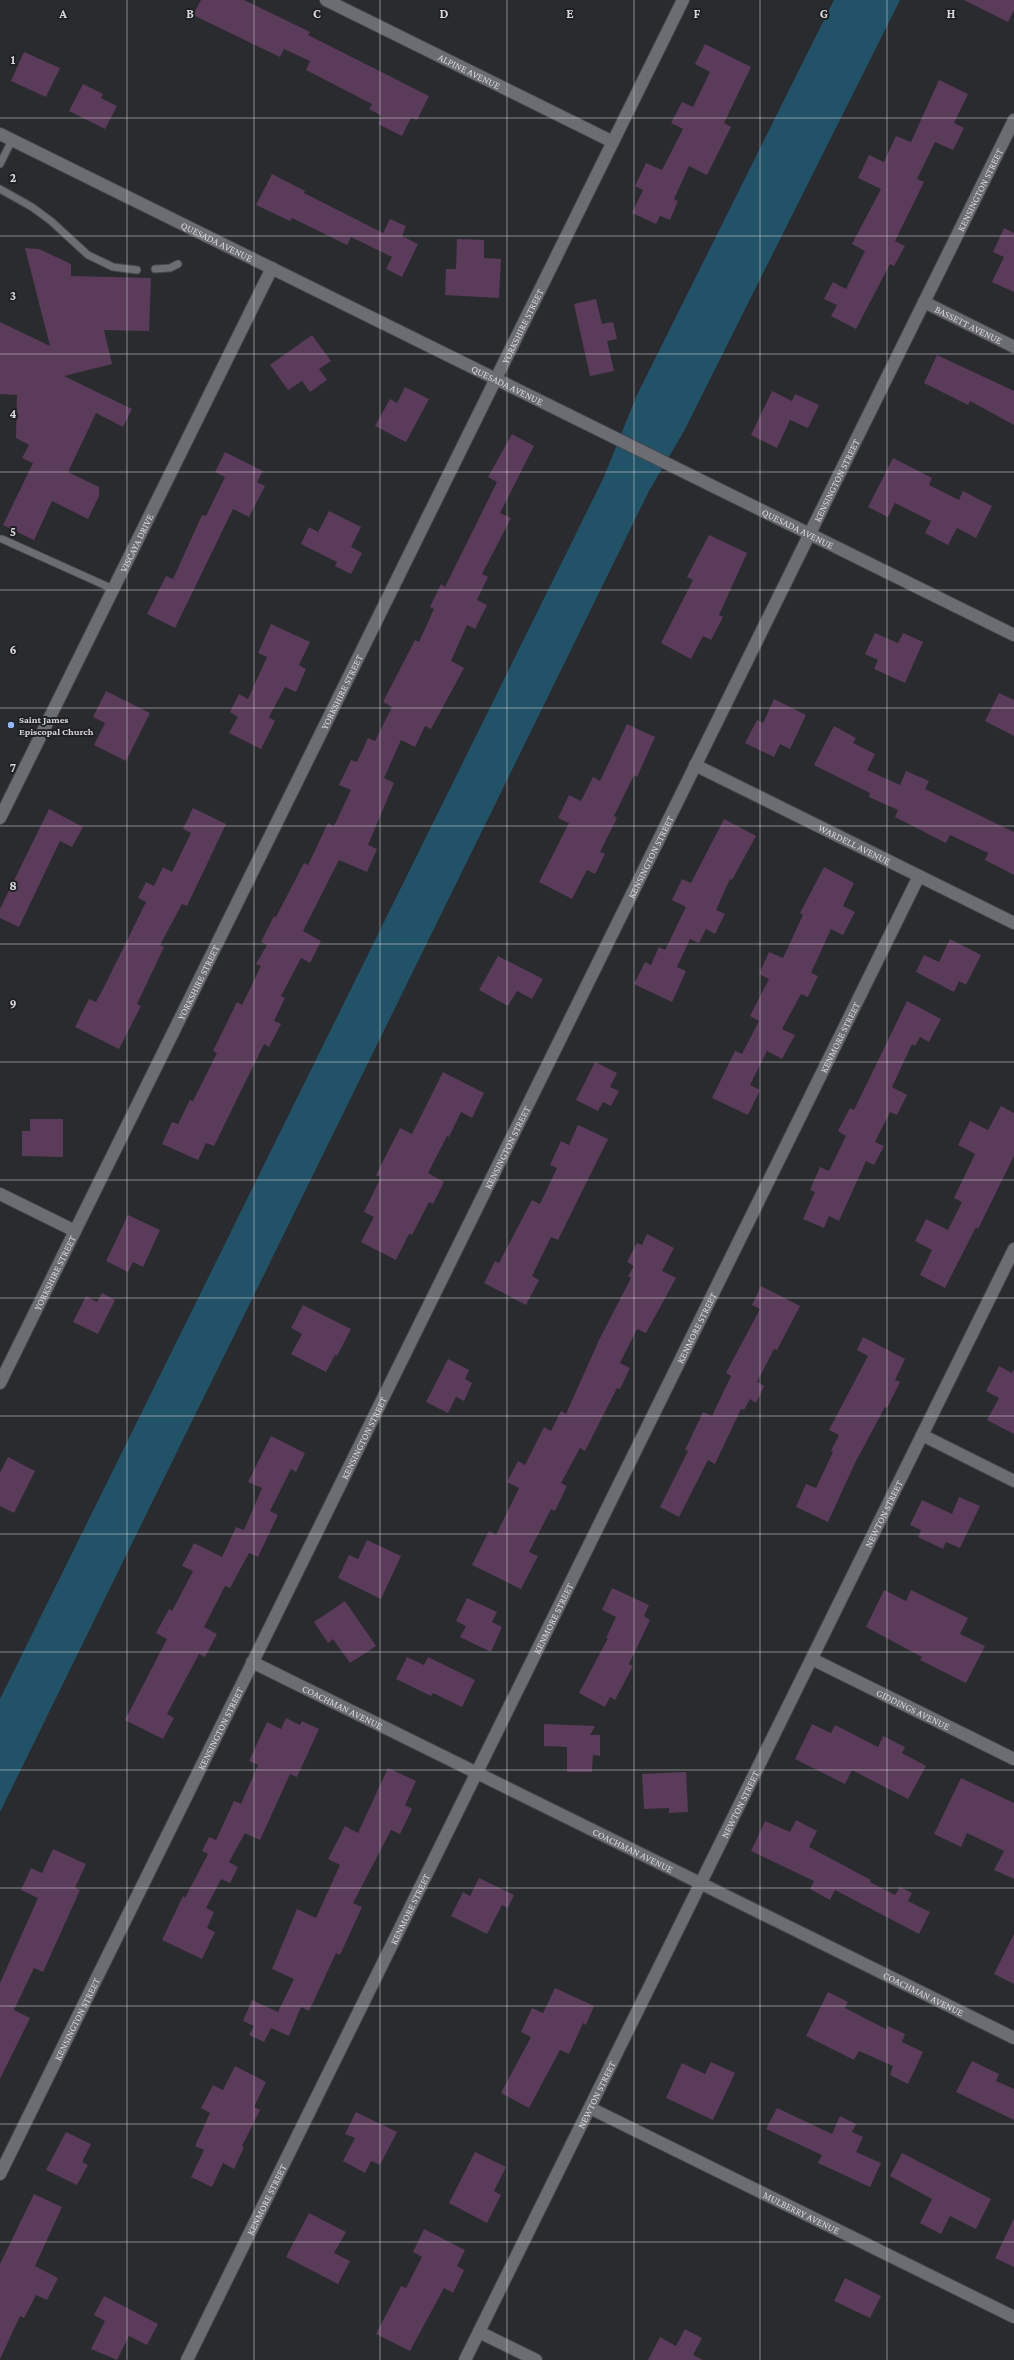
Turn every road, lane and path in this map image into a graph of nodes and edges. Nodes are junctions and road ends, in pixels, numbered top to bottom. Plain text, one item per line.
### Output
1 (326, 0) edge
2 (683, 0) edge
3 (1014, 120) edge
4 (0, 134) edge
5 (12, 140) junction
6 (613, 142) junction
7 (0, 164) edge
8 (0, 189) edge
9 (178, 264) dead end
10 (272, 268) junction
11 (155, 269) dead end
12 (137, 270) dead end
13 (924, 302) junction
14 (1014, 347) edge
15 (496, 379) junction
16 (810, 534) junction
17 (2, 539) dead end
18 (113, 589) junction
19 (1014, 635) edge
20 (695, 765) junction
21 (0, 818) edge
22 (920, 876) junction
23 (1014, 923) edge
24 (0, 1194) edge
25 (75, 1231) junction
26 (1014, 1249) edge
27 (0, 1383) edge
28 (922, 1435) junction
29 (1014, 1480) edge
30 (812, 1659) junction
31 (252, 1662) junction
32 (1014, 1759) edge
33 (477, 1773) junction
34 (701, 1884) junction
35 (1014, 2038) edge
36 (590, 2108) junction
37 (0, 2174) edge
38 (1014, 2317) edge
39 (479, 2332) junction
40 (187, 2360) edge
41 (465, 2360) edge
42 (536, 2360) edge

1 - 6 street, ALPINE AVENUE
2 - 6 street, YORKSHIRE STREET
3 - 13 street, KENSINGTON STREET
4 - 5 street, QUESADA AVENUE
5 - 7 lane
5 - 10 street, QUESADA AVENUE
6 - 15 street, YORKSHIRE STREET
8 - 12 lane
9 - 11 lane
10 - 15 street, QUESADA AVENUE
10 - 18 street, VISCAYA DRIVE
13 - 14 street, BASSETT AVENUE
13 - 16 street, KENSINGTON STREET
15 - 16 street, QUESADA AVENUE
15 - 25 street, YORKSHIRE STREET
16 - 19 street, QUESADA AVENUE
16 - 20 street, KENSINGTON STREET
17 - 18 lane
18 - 21 street, VISCAYA DRIVE
20 - 22 street, WARDELL AVENUE
20 - 31 street, KENSINGTON STREET
22 - 23 street, WARDELL AVENUE
22 - 33 street, KENMORE STREET
24 - 25 street
25 - 27 street, YORKSHIRE STREET
26 - 28 street, NEWTON STREET
28 - 29 street
28 - 30 street, NEWTON STREET
30 - 32 street, GIDDINGS AVENUE
30 - 34 street, NEWTON STREET
31 - 33 street, COACHMAN AVENUE
31 - 37 street, KENSINGTON STREET
33 - 34 street, COACHMAN AVENUE
33 - 40 street, KENMORE STREET
34 - 35 street, COACHMAN AVENUE
34 - 36 street, NEWTON STREET
36 - 38 street, MULBERRY AVENUE
36 - 39 street, NEWTON STREET
39 - 41 street, NEWTON STREET
39 - 42 street

